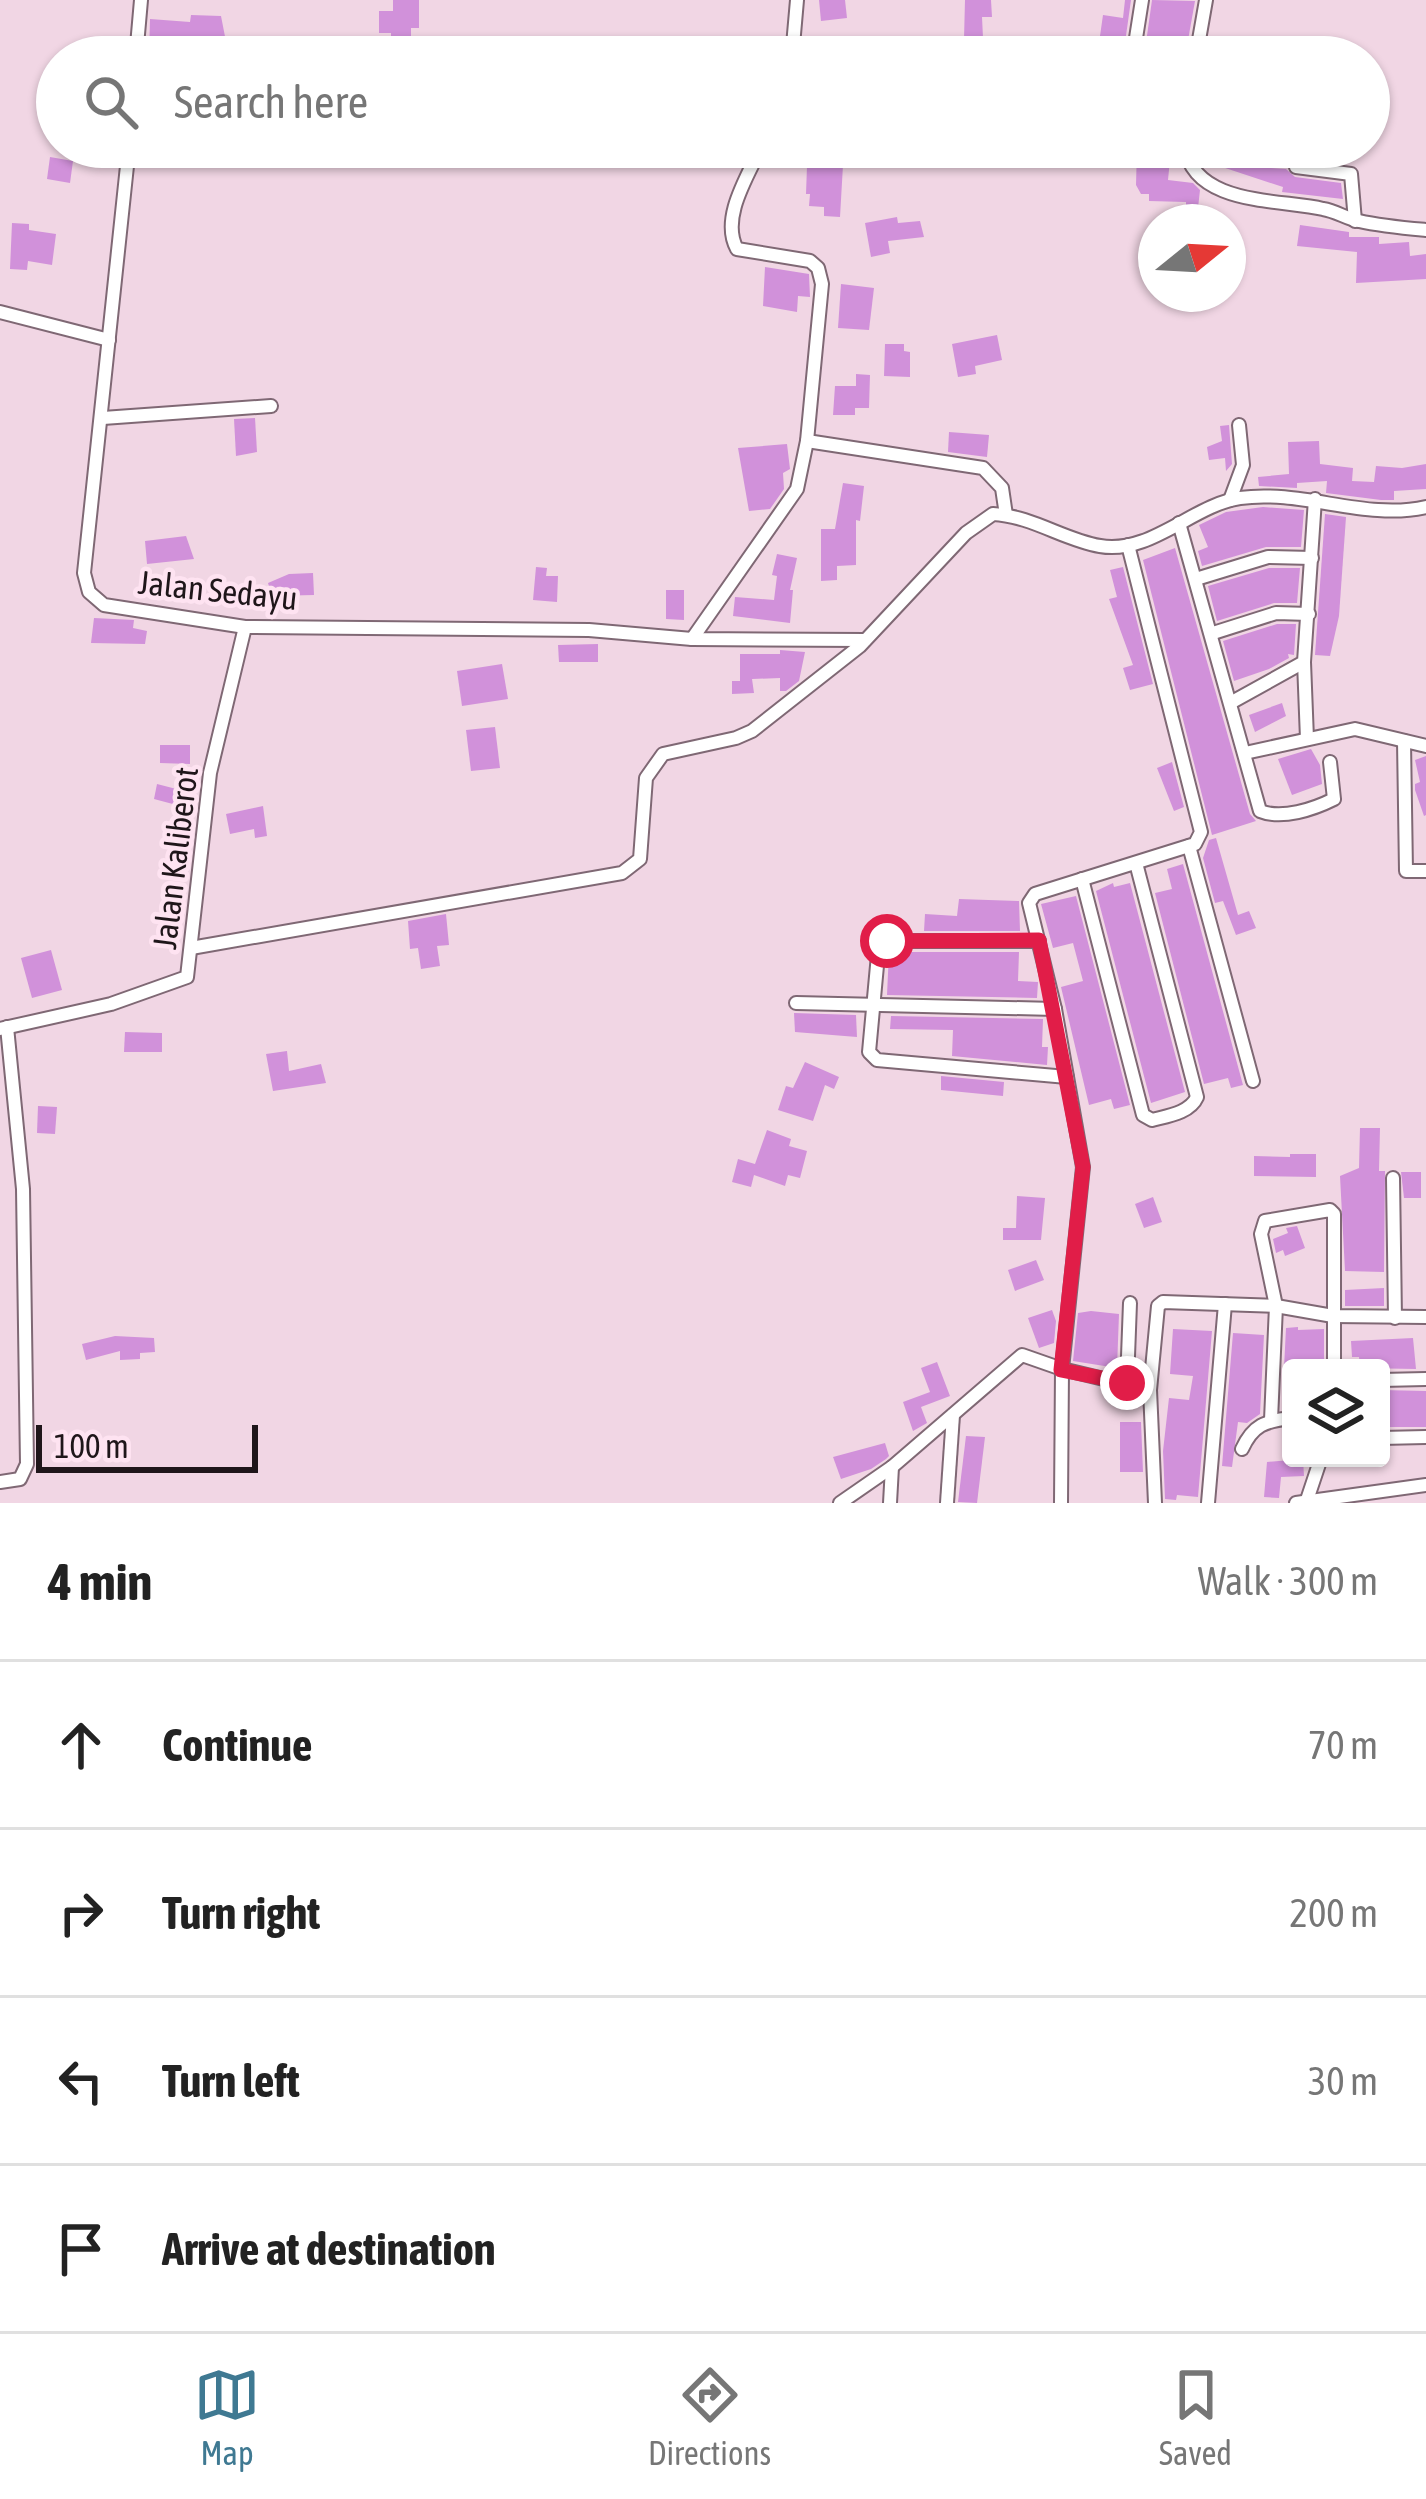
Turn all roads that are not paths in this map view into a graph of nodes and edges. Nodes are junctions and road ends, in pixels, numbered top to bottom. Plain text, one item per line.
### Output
1 (141, 0) edge
2 (797, 0) edge
3 (1142, 0) edge
4 (1205, 0) edge
5 (138, 36) edge
6 (794, 36) edge
7 (1136, 36) edge
8 (1199, 36) edge
9 (127, 168) edge
10 (752, 168) edge
11 (1195, 168) edge
12 (1303, 168) edge
13 (1355, 220) junction
14 (1426, 230) edge
15 (0, 312) edge
16 (109, 340) junction
17 (271, 406) dead end
18 (103, 418) junction
19 (1238, 425) dead end
20 (807, 441) junction
21 (1315, 499) junction
22 (1230, 500) junction
23 (1426, 507) edge
24 (1006, 515) junction
25 (1179, 523) junction
26 (1128, 545) junction
27 (1312, 558) junction
28 (1196, 579) junction
29 (1309, 614) junction
30 (245, 627) junction
31 (1213, 633) junction
32 (692, 639) junction
33 (865, 640) junction
34 (1304, 662) junction
35 (1232, 702) junction
36 (1307, 739) junction
37 (1404, 741) junction
38 (1426, 746) edge
39 (1245, 753) junction
40 (1330, 762) dead end
41 (1189, 847) junction
42 (1136, 862) junction
43 (1426, 872) edge
44 (1082, 879) junction
45 (1039, 940) junction
46 (191, 948) junction
47 (796, 1003) dead end
48 (873, 1003) junction
49 (1055, 1010) junction
50 (3, 1028) edge
51 (1067, 1077) junction
52 (1253, 1082) dead end
53 (1393, 1178) dead end
54 (1130, 1303) dead end
55 (1225, 1304) junction
56 (1276, 1306) junction
57 (1333, 1316) junction
58 (1396, 1318) junction
59 (1426, 1318) edge
60 (1334, 1359) edge
61 (1061, 1370) junction
62 (1426, 1379) edge
63 (1390, 1380) edge
64 (1127, 1383) junction
65 (1150, 1390) junction
66 (952, 1415) junction
67 (1282, 1419) edge
68 (1271, 1420) junction
69 (1426, 1437) edge
70 (1390, 1438) edge
71 (1242, 1449) dead end
72 (892, 1467) junction
73 (1317, 1467) edge
74 (0, 1482) edge
75 (1426, 1485) edge
76 (1302, 1501) edge
77 (840, 1503) edge
78 (890, 1503) edge
79 (947, 1503) edge
80 (1060, 1503) edge
81 (1155, 1503) edge
82 (1208, 1503) edge

1 - 5 street
2 - 6 street
3 - 7 street
4 - 8 street
9 - 16 street, Jalan Sedayu
10 - 20 street
11 - 13 street
12 - 13 street
13 - 14 street
15 - 16 street
16 - 18 street, Jalan Sedayu
17 - 18 street
18 - 30 street, Jalan Sedayu
19 - 22 street
20 - 24 street
20 - 32 street
21 - 22 street
21 - 23 street
21 - 27 street
22 - 25 street
24 - 26 street
24 - 33 street
25 - 26 street
25 - 28 street
26 - 41 street
27 - 28 street
27 - 29 street
28 - 31 street
29 - 31 street
29 - 34 street
30 - 32 street, Jalan Sedayu
30 - 46 street, Jalan Kaliberot
31 - 35 street
32 - 33 street, Jalan Sedayu
33 - 46 street
34 - 35 street
34 - 36 street
35 - 39 street
36 - 37 street
36 - 39 street
37 - 38 street
37 - 43 street
39 - 40 street
41 - 42 street
41 - 52 street
42 - 44 street
42 - 44 street
44 - 45 street
45 - 48 street
45 - 49 street
46 - 50 street, Jalan Kaliberot
47 - 48 street
48 - 49 street
48 - 51 street
49 - 51 street
50 - 74 street
51 - 61 street
53 - 58 street
54 - 64 street
55 - 56 street
55 - 65 street
55 - 82 street
56 - 57 street
56 - 57 street
56 - 68 street
57 - 58 street
57 - 60 street
58 - 59 street
61 - 64 street
61 - 66 street
61 - 80 street
62 - 63 street
64 - 65 street
65 - 81 street
66 - 72 street
66 - 79 street
67 - 68 street
68 - 71 street
69 - 70 street
72 - 77 street
72 - 78 street
73 - 76 street
75 - 76 street

